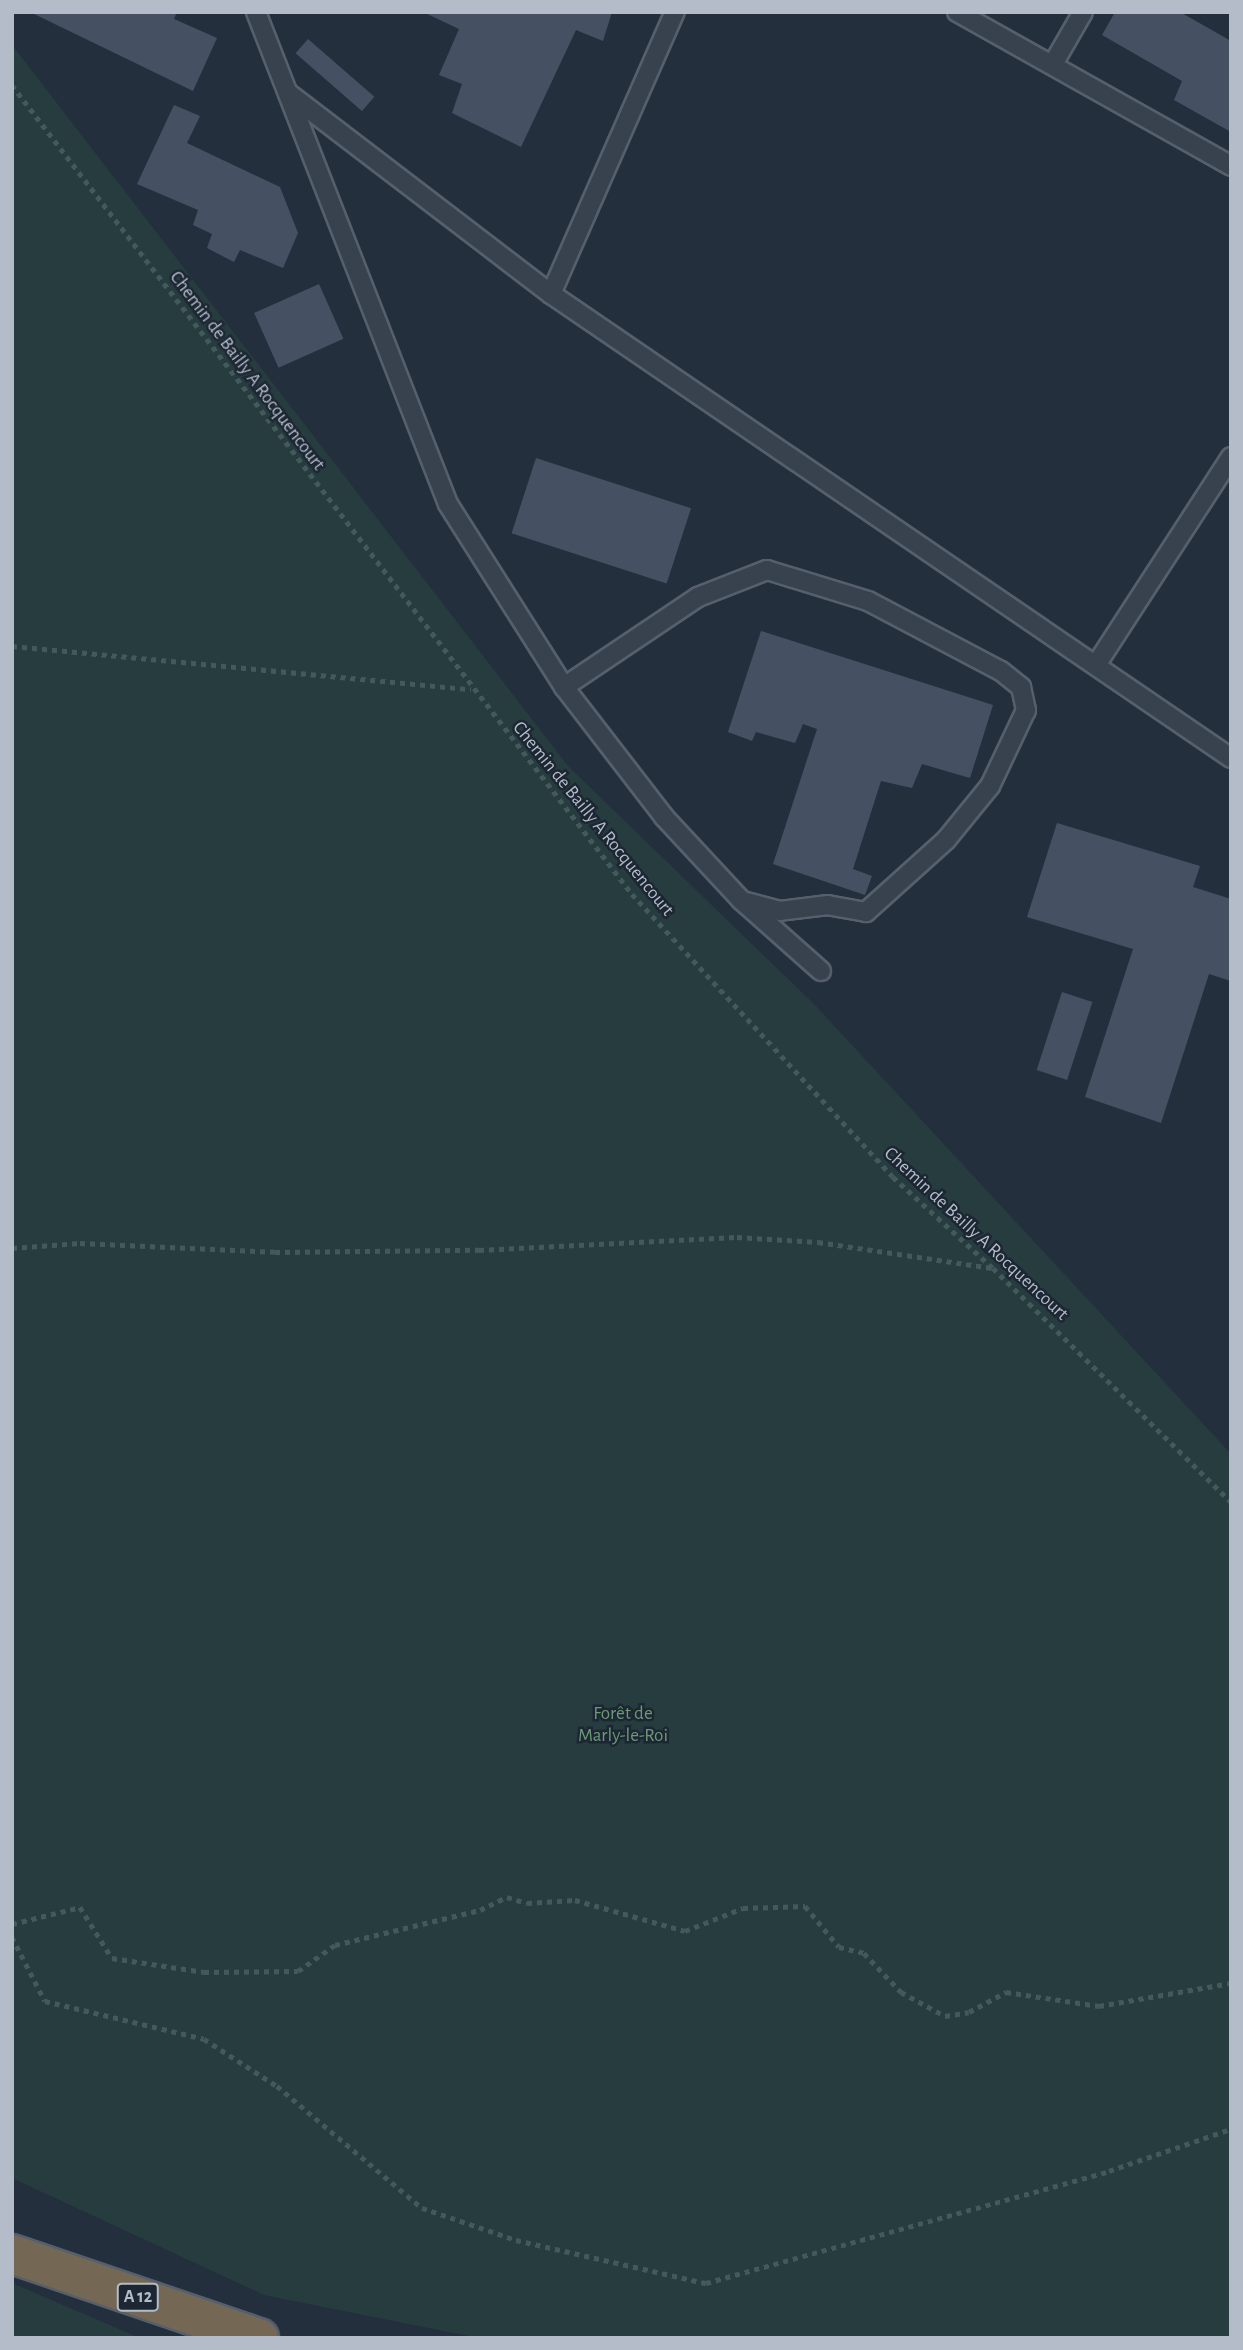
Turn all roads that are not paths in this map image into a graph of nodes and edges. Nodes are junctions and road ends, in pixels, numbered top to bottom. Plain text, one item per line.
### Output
1 (256, 12) edge
2 (675, 12) edge
3 (957, 12) edge
4 (1083, 12) edge
5 (1053, 64) junction
6 (288, 93) junction
7 (1231, 166) edge
8 (551, 293) junction
9 (1231, 457) edge
10 (1096, 665) junction
11 (564, 687) junction
12 (1231, 758) edge
13 (740, 900) junction
14 (821, 971) dead end
15 (14, 2252) edge
16 (259, 2338) edge

1 - 6 lane
2 - 8 lane
3 - 5 lane
4 - 5 lane
5 - 7 lane
6 - 8 lane
6 - 11 lane
8 - 10 lane
9 - 10 lane
10 - 12 lane
11 - 13 lane
11 - 13 lane
13 - 14 lane
15 - 16 highway, A 12

